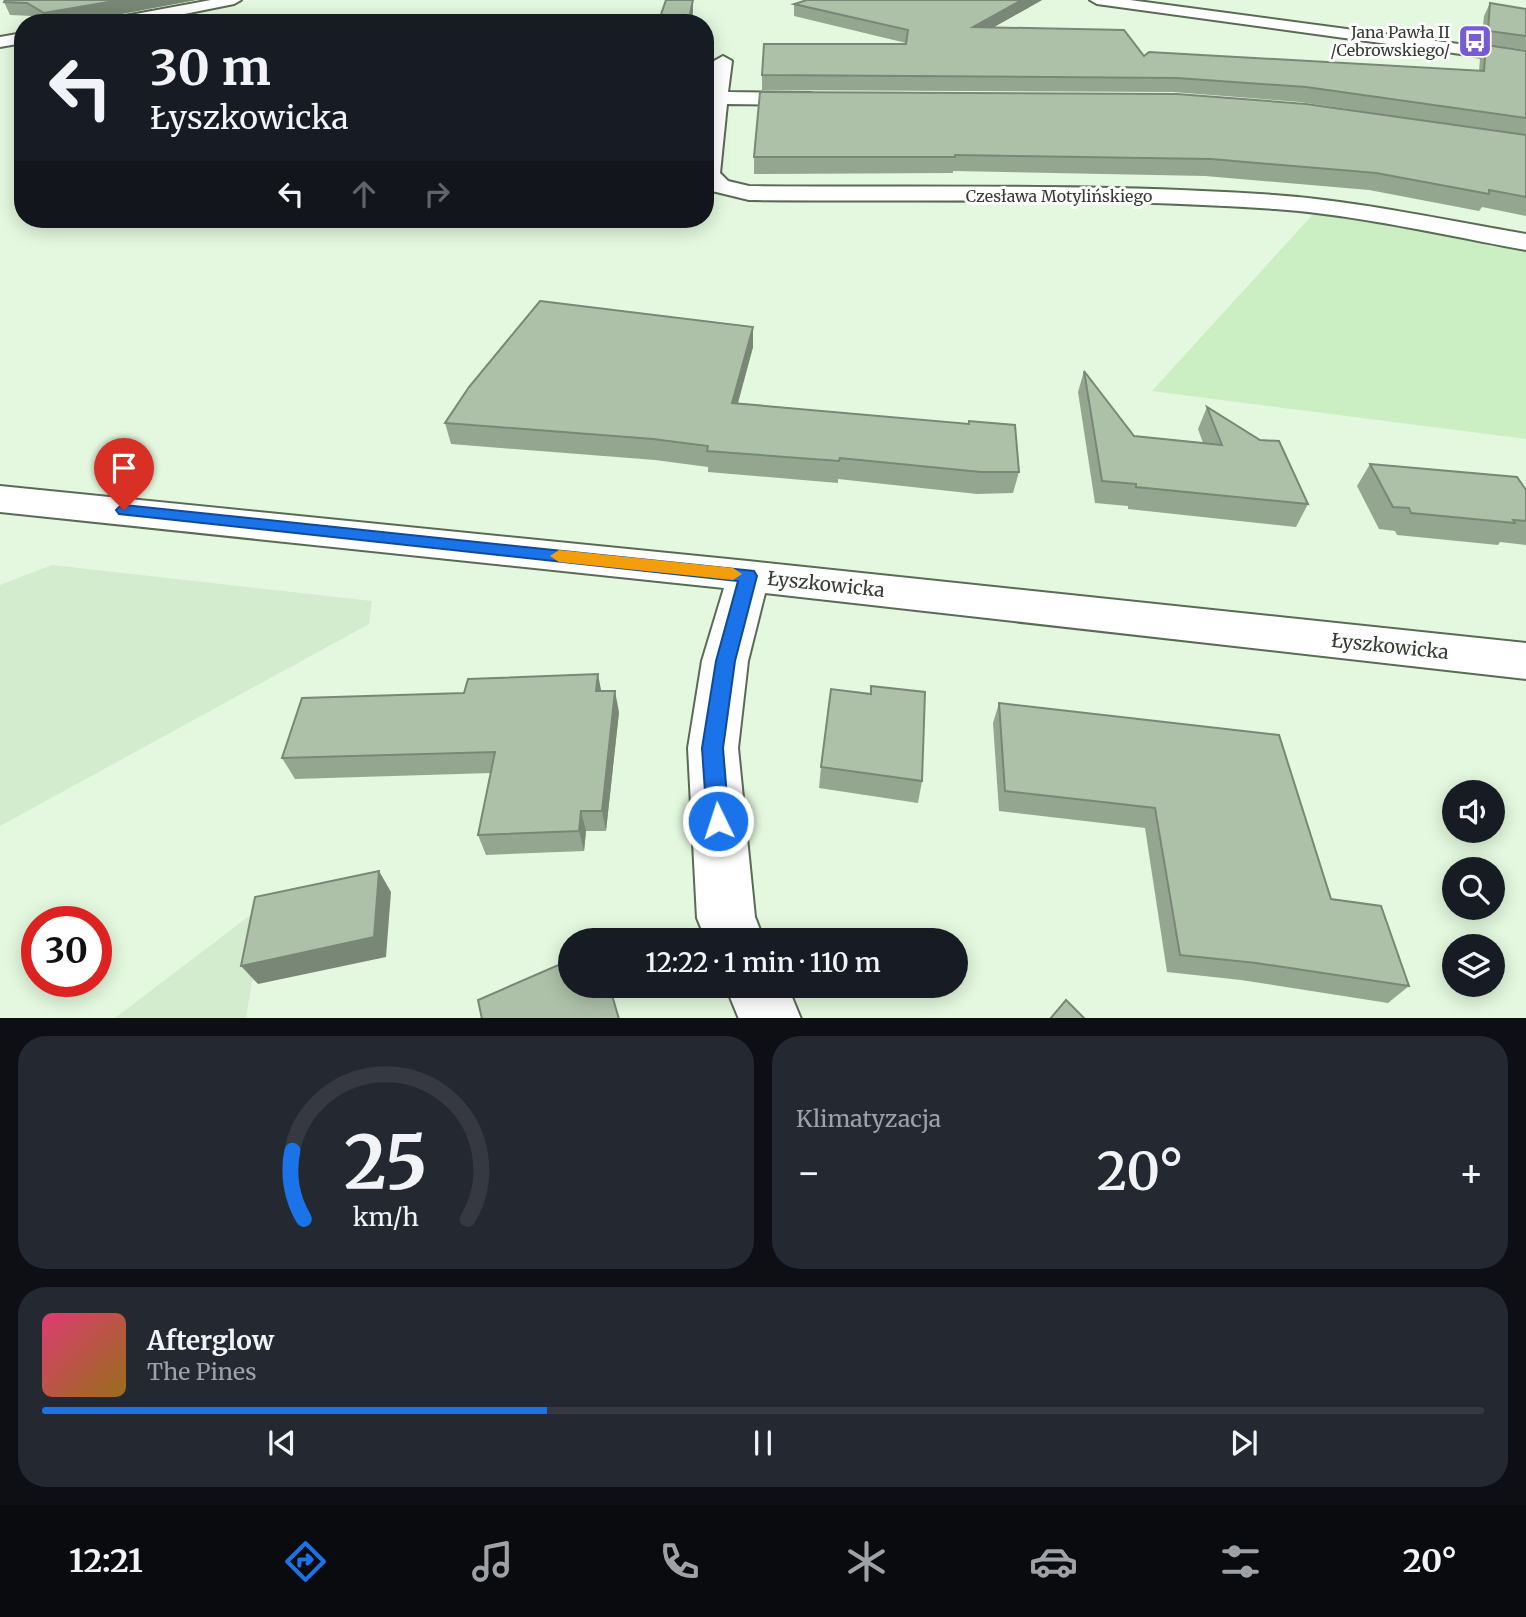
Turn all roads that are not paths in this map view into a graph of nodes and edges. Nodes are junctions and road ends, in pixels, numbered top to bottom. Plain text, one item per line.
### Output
1 (234, 0) edge
2 (1097, 0) edge
3 (161, 14) edge
4 (1526, 58) edge
5 (723, 61) dead end
6 (718, 98) junction
7 (825, 99) edge
8 (714, 129) edge
9 (714, 180) edge
10 (1526, 242) edge
11 (0, 499) edge
12 (748, 576) junction
13 (1526, 661) edge
14 (730, 928) edge
15 (761, 998) edge
16 (770, 1018) edge

1 - 3 street
2 - 4 street
5 - 6 street, Czesława Motylińskiego
6 - 7 street
6 - 8 street, Czesława Motylińskiego
9 - 10 street, Czesława Motylińskiego
11 - 12 street, Łyszkowicka
12 - 13 street, Łyszkowicka
12 - 14 street
15 - 16 street

